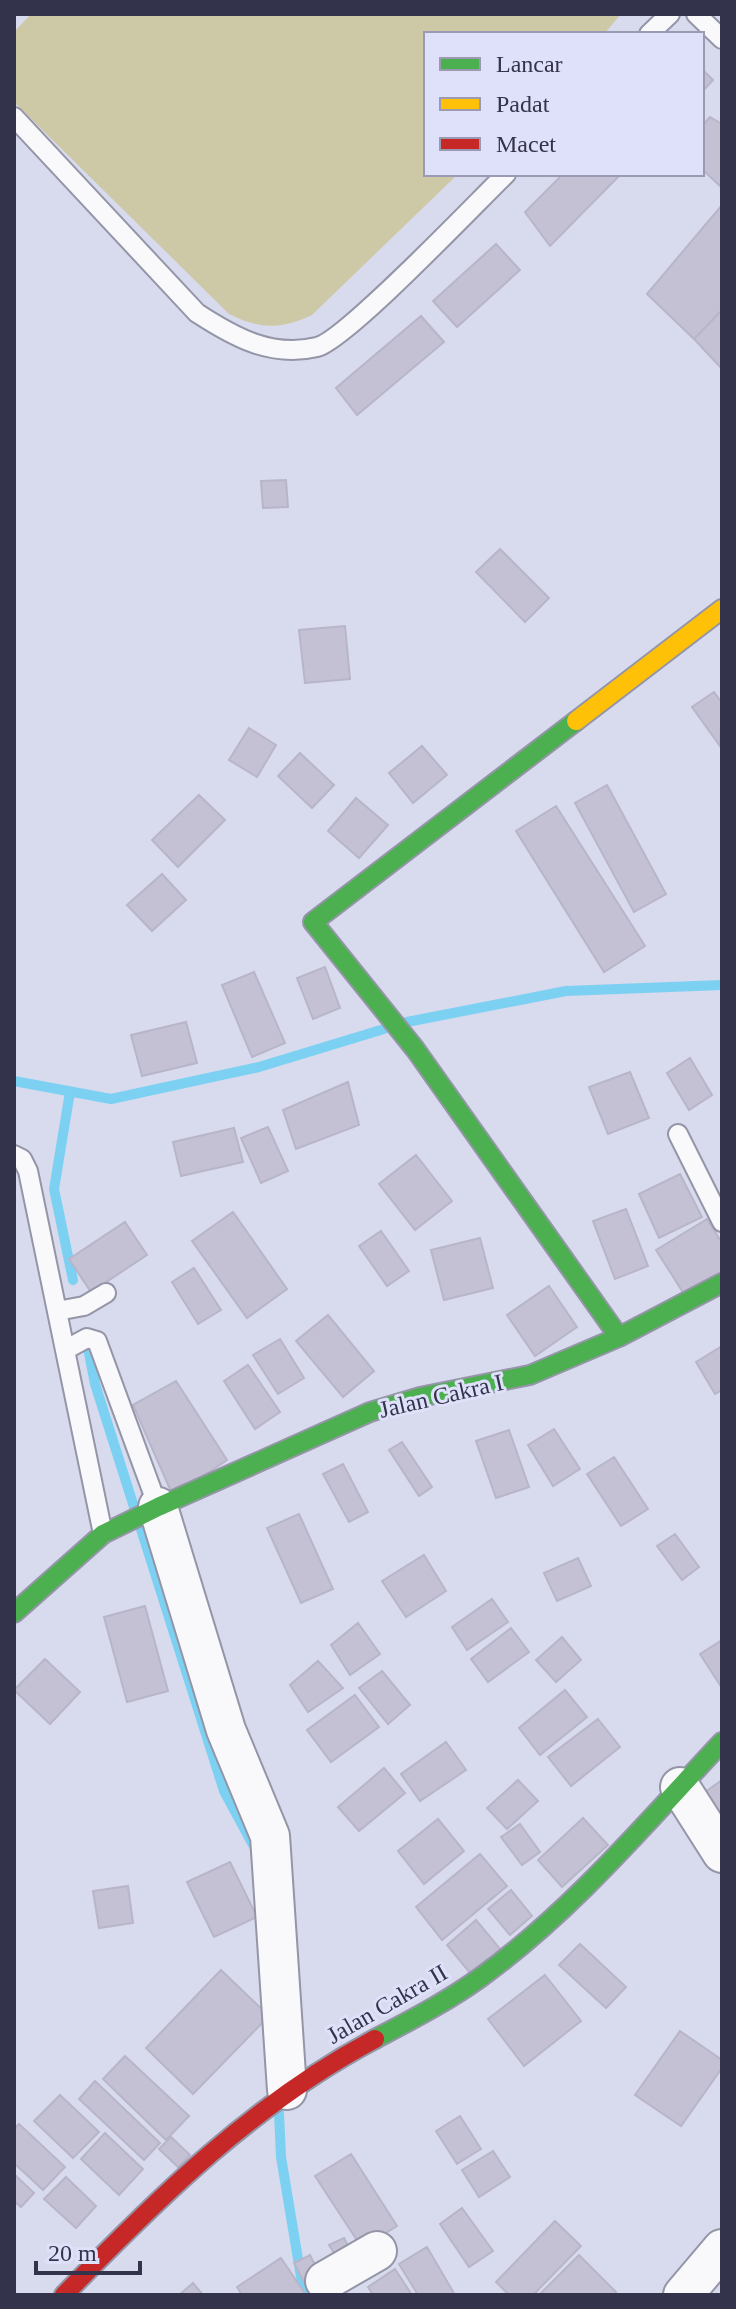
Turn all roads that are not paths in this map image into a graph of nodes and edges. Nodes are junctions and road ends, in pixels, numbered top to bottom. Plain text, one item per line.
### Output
1 (670, 14) edge
2 (696, 14) edge
3 (651, 32) edge
4 (722, 39) edge
5 (14, 117) edge
6 (504, 176) edge
7 (722, 609) edge
8 (678, 1134) dead end
9 (14, 1155) edge
10 (722, 1222) edge
11 (722, 1283) edge
12 (106, 1293) dead end
13 (57, 1311) junction
14 (619, 1337) junction
15 (75, 1344) junction
16 (154, 1509) junction
17 (111, 1530) junction
18 (14, 1613) edge
19 (722, 1742) edge
20 (680, 1787) junction
21 (722, 1853) edge
22 (282, 2095) junction
23 (722, 2249) edge
24 (377, 2251) dead end
25 (325, 2281) dead end
26 (64, 2295) edge
27 (683, 2295) edge

1 - 3 lane
2 - 4 lane
5 - 6 lane
7 - 14 street
8 - 10 lane
9 - 13 lane
11 - 14 street, Jalan Cakra I
12 - 13 lane
13 - 15 lane
14 - 16 street, Jalan Cakra I
15 - 16 lane
15 - 17 lane
16 - 17 street, Jalan Cakra I
16 - 22 street
17 - 18 street, Jalan Cakra I
19 - 20 street, Jalan Cakra II
20 - 21 street
20 - 22 street, Jalan Cakra II
22 - 26 street, Jalan Cakra II
23 - 27 street
24 - 25 street

